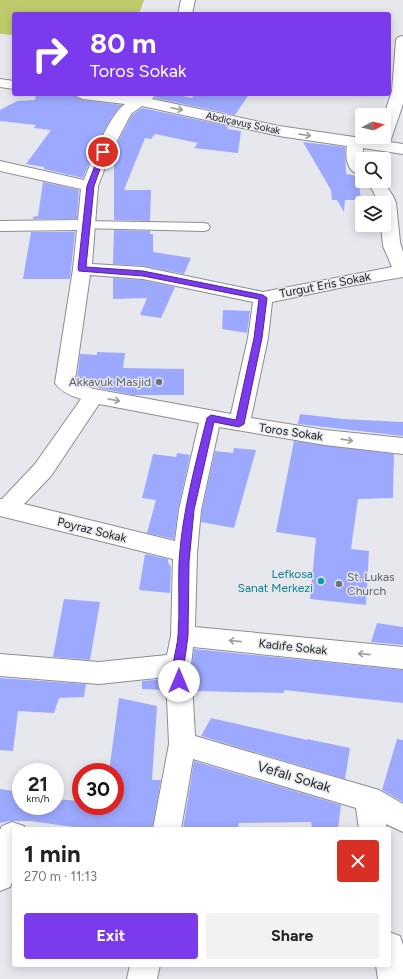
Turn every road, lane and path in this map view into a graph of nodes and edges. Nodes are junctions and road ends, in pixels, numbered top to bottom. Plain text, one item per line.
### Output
1 (186, 0) edge
2 (185, 12) edge
3 (391, 39) edge
4 (403, 40) edge
5 (0, 83) edge
6 (12, 85) edge
7 (114, 96) edge
8 (144, 98) edge
9 (355, 142) edge
10 (356, 144) edge
11 (368, 144) edge
12 (381, 146) junction
13 (403, 149) edge
14 (355, 164) edge
15 (0, 166) edge
16 (90, 186) junction
17 (380, 188) edge
18 (85, 225) junction
19 (0, 226) edge
20 (204, 227) dead end
21 (82, 269) junction
22 (403, 271) edge
23 (263, 298) junction
24 (94, 396) junction
25 (211, 418) junction
26 (239, 424) junction
27 (403, 446) edge
28 (3, 508) edge
29 (185, 553) junction
30 (183, 636) junction
31 (403, 658) edge
32 (0, 665) edge
33 (178, 665) junction
34 (182, 744) junction
35 (369, 799) junction
36 (403, 819) edge
37 (167, 827) edge
38 (373, 827) edge
39 (12, 835) edge
40 (0, 877) edge
41 (391, 963) edge
42 (145, 967) edge
43 (142, 979) edge
44 (393, 979) edge

1 - 2 street
3 - 4 street
4 - 12 street
5 - 6 street
7 - 8 street, Abdiçavuş Sokak
8 -> 9 street, Abdiçavuş Sokak
8 - 16 street
10 - 14 street
11 - 12 street, Abdiçavuş Sokak
12 - 13 street, Abdiçavuş Sokak
15 - 16 street
16 - 18 street
17 - 22 street
18 - 19 street
18 - 20 lane
18 - 21 street
21 - 23 street, Turgut Eris Sokak
21 - 24 street, Toros Sokak
22 - 23 street, Turgut Eris Sokak
23 - 26 street
24 -> 25 street, Toros Sokak
24 - 28 street
25 - 26 street, Toros Sokak
25 - 29 street
26 -> 27 street, Toros Sokak
28 - 29 street, Poyraz Sokak
29 - 30 street
31 -> 30 street, Kadıfe Sokak
30 - 33 street
32 - 33 street
33 - 34 street
34 - 35 street, Vefalı Sokak
34 - 37 street
35 - 36 street, Vefalı Sokak
35 - 38 street
39 - 40 street
41 - 44 street
42 - 43 street

